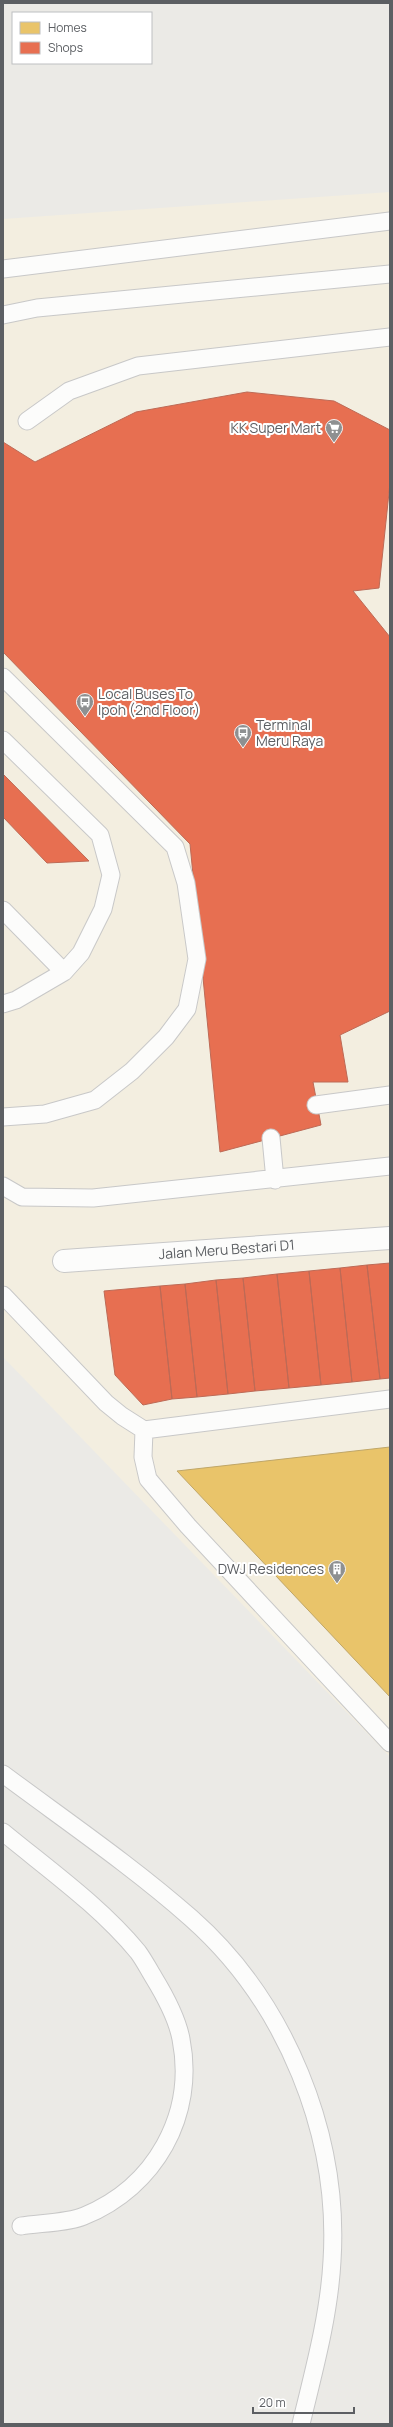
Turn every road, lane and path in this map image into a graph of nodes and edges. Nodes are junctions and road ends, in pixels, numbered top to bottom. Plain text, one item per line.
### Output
1 (390, 221) edge
2 (3, 269) edge
3 (390, 274) edge
4 (3, 315) edge
5 (390, 336) edge
6 (27, 421) dead end
7 (3, 677) edge
8 (3, 740) edge
9 (3, 910) edge
10 (64, 972) junction
11 (3, 1004) edge
12 (390, 1095) edge
13 (316, 1105) dead end
14 (3, 1117) edge
15 (271, 1138) dead end
16 (390, 1166) edge
17 (276, 1180) junction
18 (3, 1186) edge
19 (390, 1238) edge
20 (64, 1261) dead end
21 (3, 1295) edge
22 (390, 1399) edge
23 (144, 1430) junction
24 (390, 1743) edge
25 (3, 1774) edge
26 (3, 1832) edge
27 (21, 2226) dead end
28 (302, 2424) edge

1 - 2 lane
3 - 4 lane
5 - 6 lane
7 - 14 lane
8 - 10 lane
9 - 10 lane
10 - 11 lane
12 - 13 lane
15 - 17 lane
16 - 17 lane
17 - 18 lane
19 - 20 street, Jalan Meru Bestari D1
21 - 23 lane
22 - 23 lane
23 - 24 lane
25 - 28 lane
26 - 27 lane

